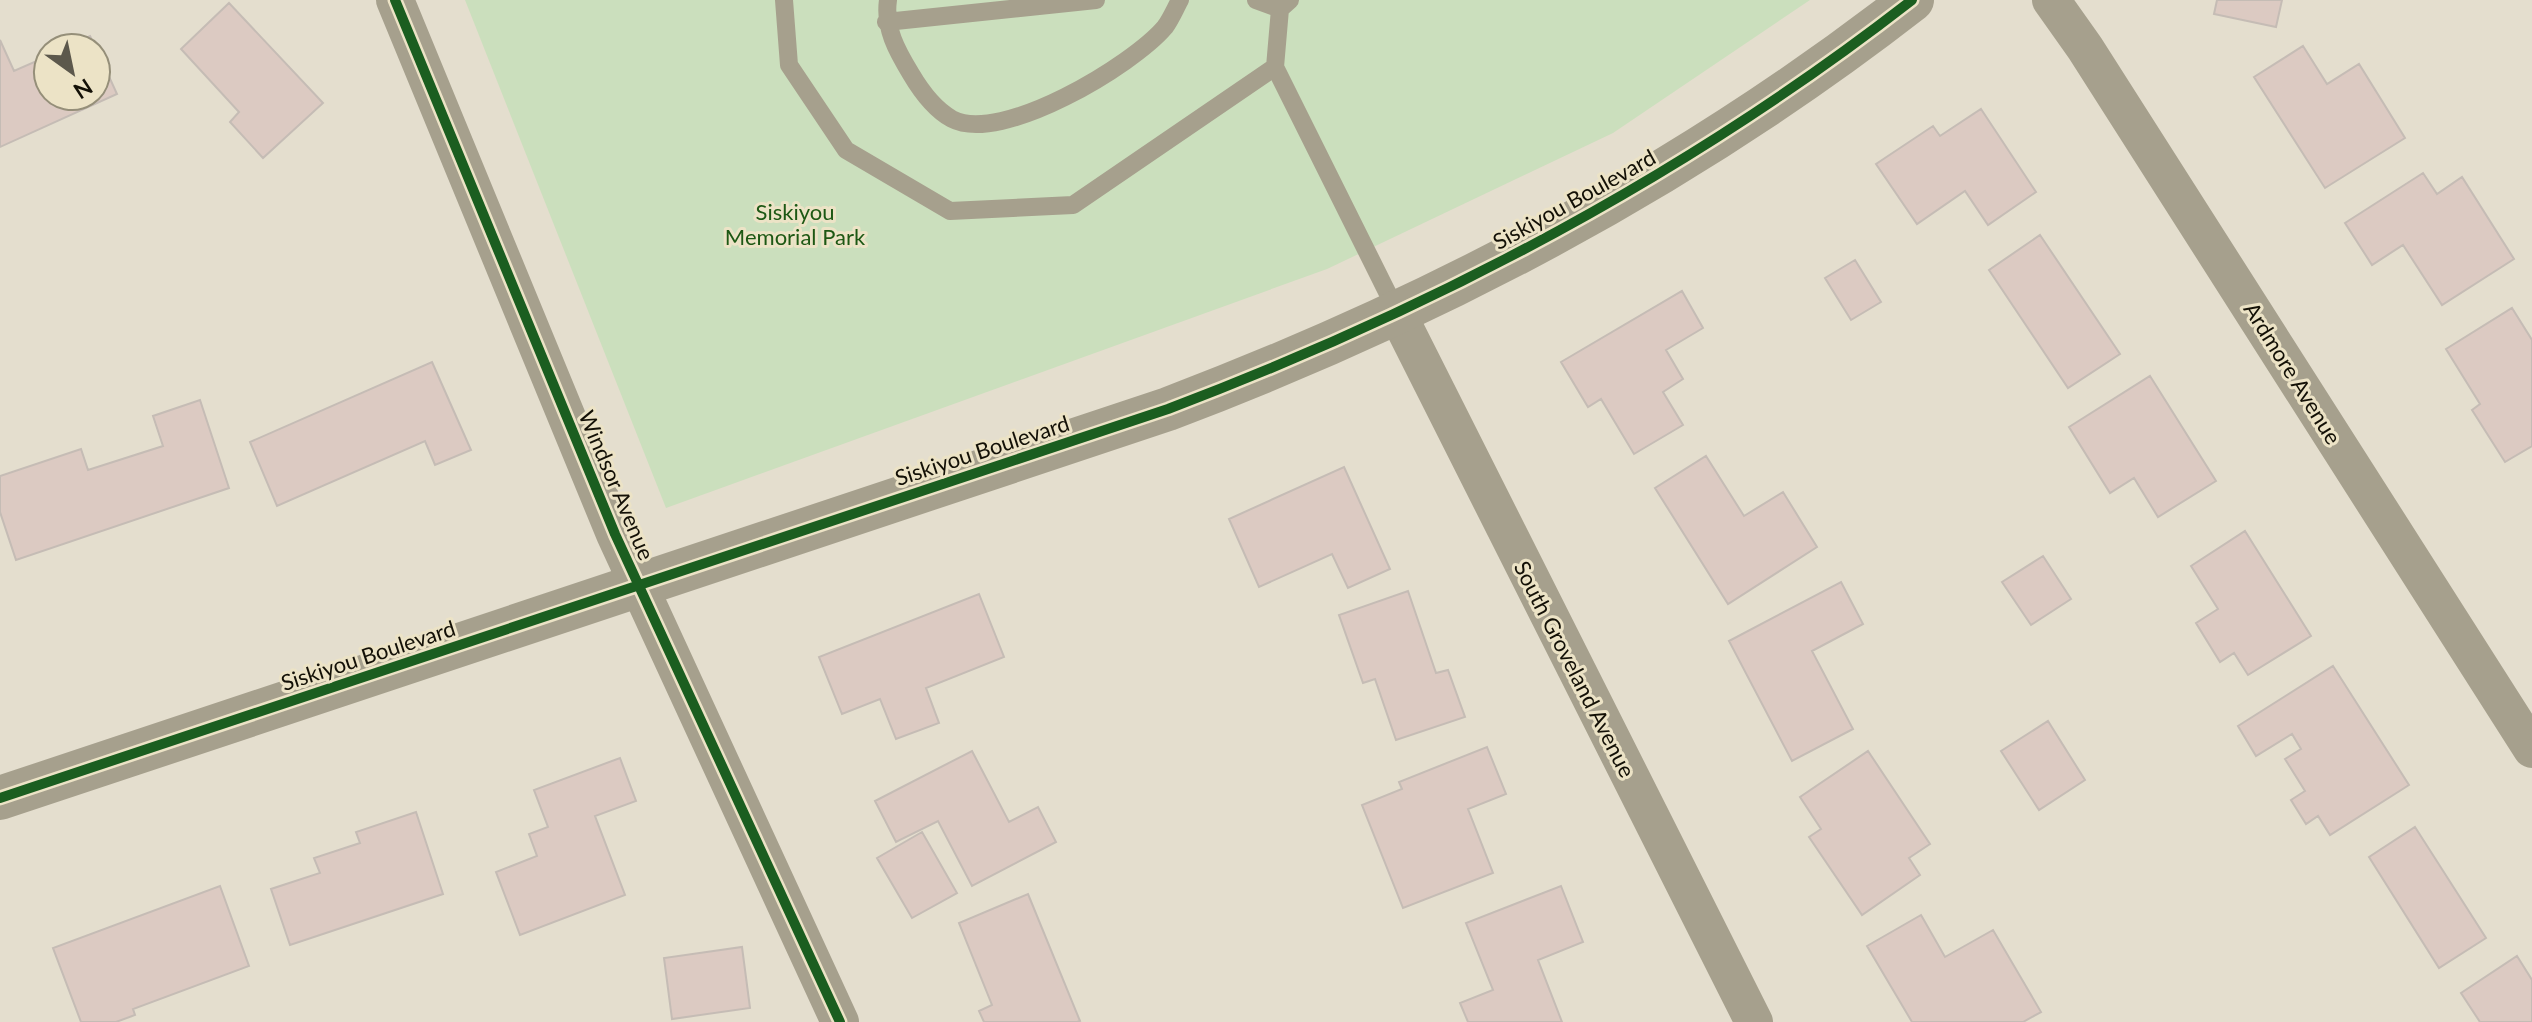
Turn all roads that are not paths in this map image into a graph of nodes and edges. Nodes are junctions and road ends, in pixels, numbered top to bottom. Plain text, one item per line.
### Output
1 (395, 0) edge
2 (784, 0) edge
3 (888, 0) edge
4 (1096, 0) edge
5 (1180, 0) edge
6 (1256, 0) edge
7 (1912, 0) edge
8 (2051, 0) edge
9 (1285, 5) edge
10 (886, 22) junction
11 (1275, 67) junction
12 (1398, 315) junction
13 (638, 586) junction
14 (2532, 749) edge
15 (0, 798) edge
16 (840, 1022) edge
17 (1754, 1022) edge

1 - 13 street, Windsor Avenue
2 - 11 lane
3 - 10 lane
4 - 10 lane
5 - 10 lane
6 - 9 lane
7 - 12 street, Siskiyou Boulevard
8 - 14 street, Ardmore Avenue
9 - 11 lane
11 - 12 lane
12 - 13 street, Siskiyou Boulevard
12 - 17 street, South Groveland Avenue
13 - 15 street, Siskiyou Boulevard
13 - 16 street, Windsor Avenue

